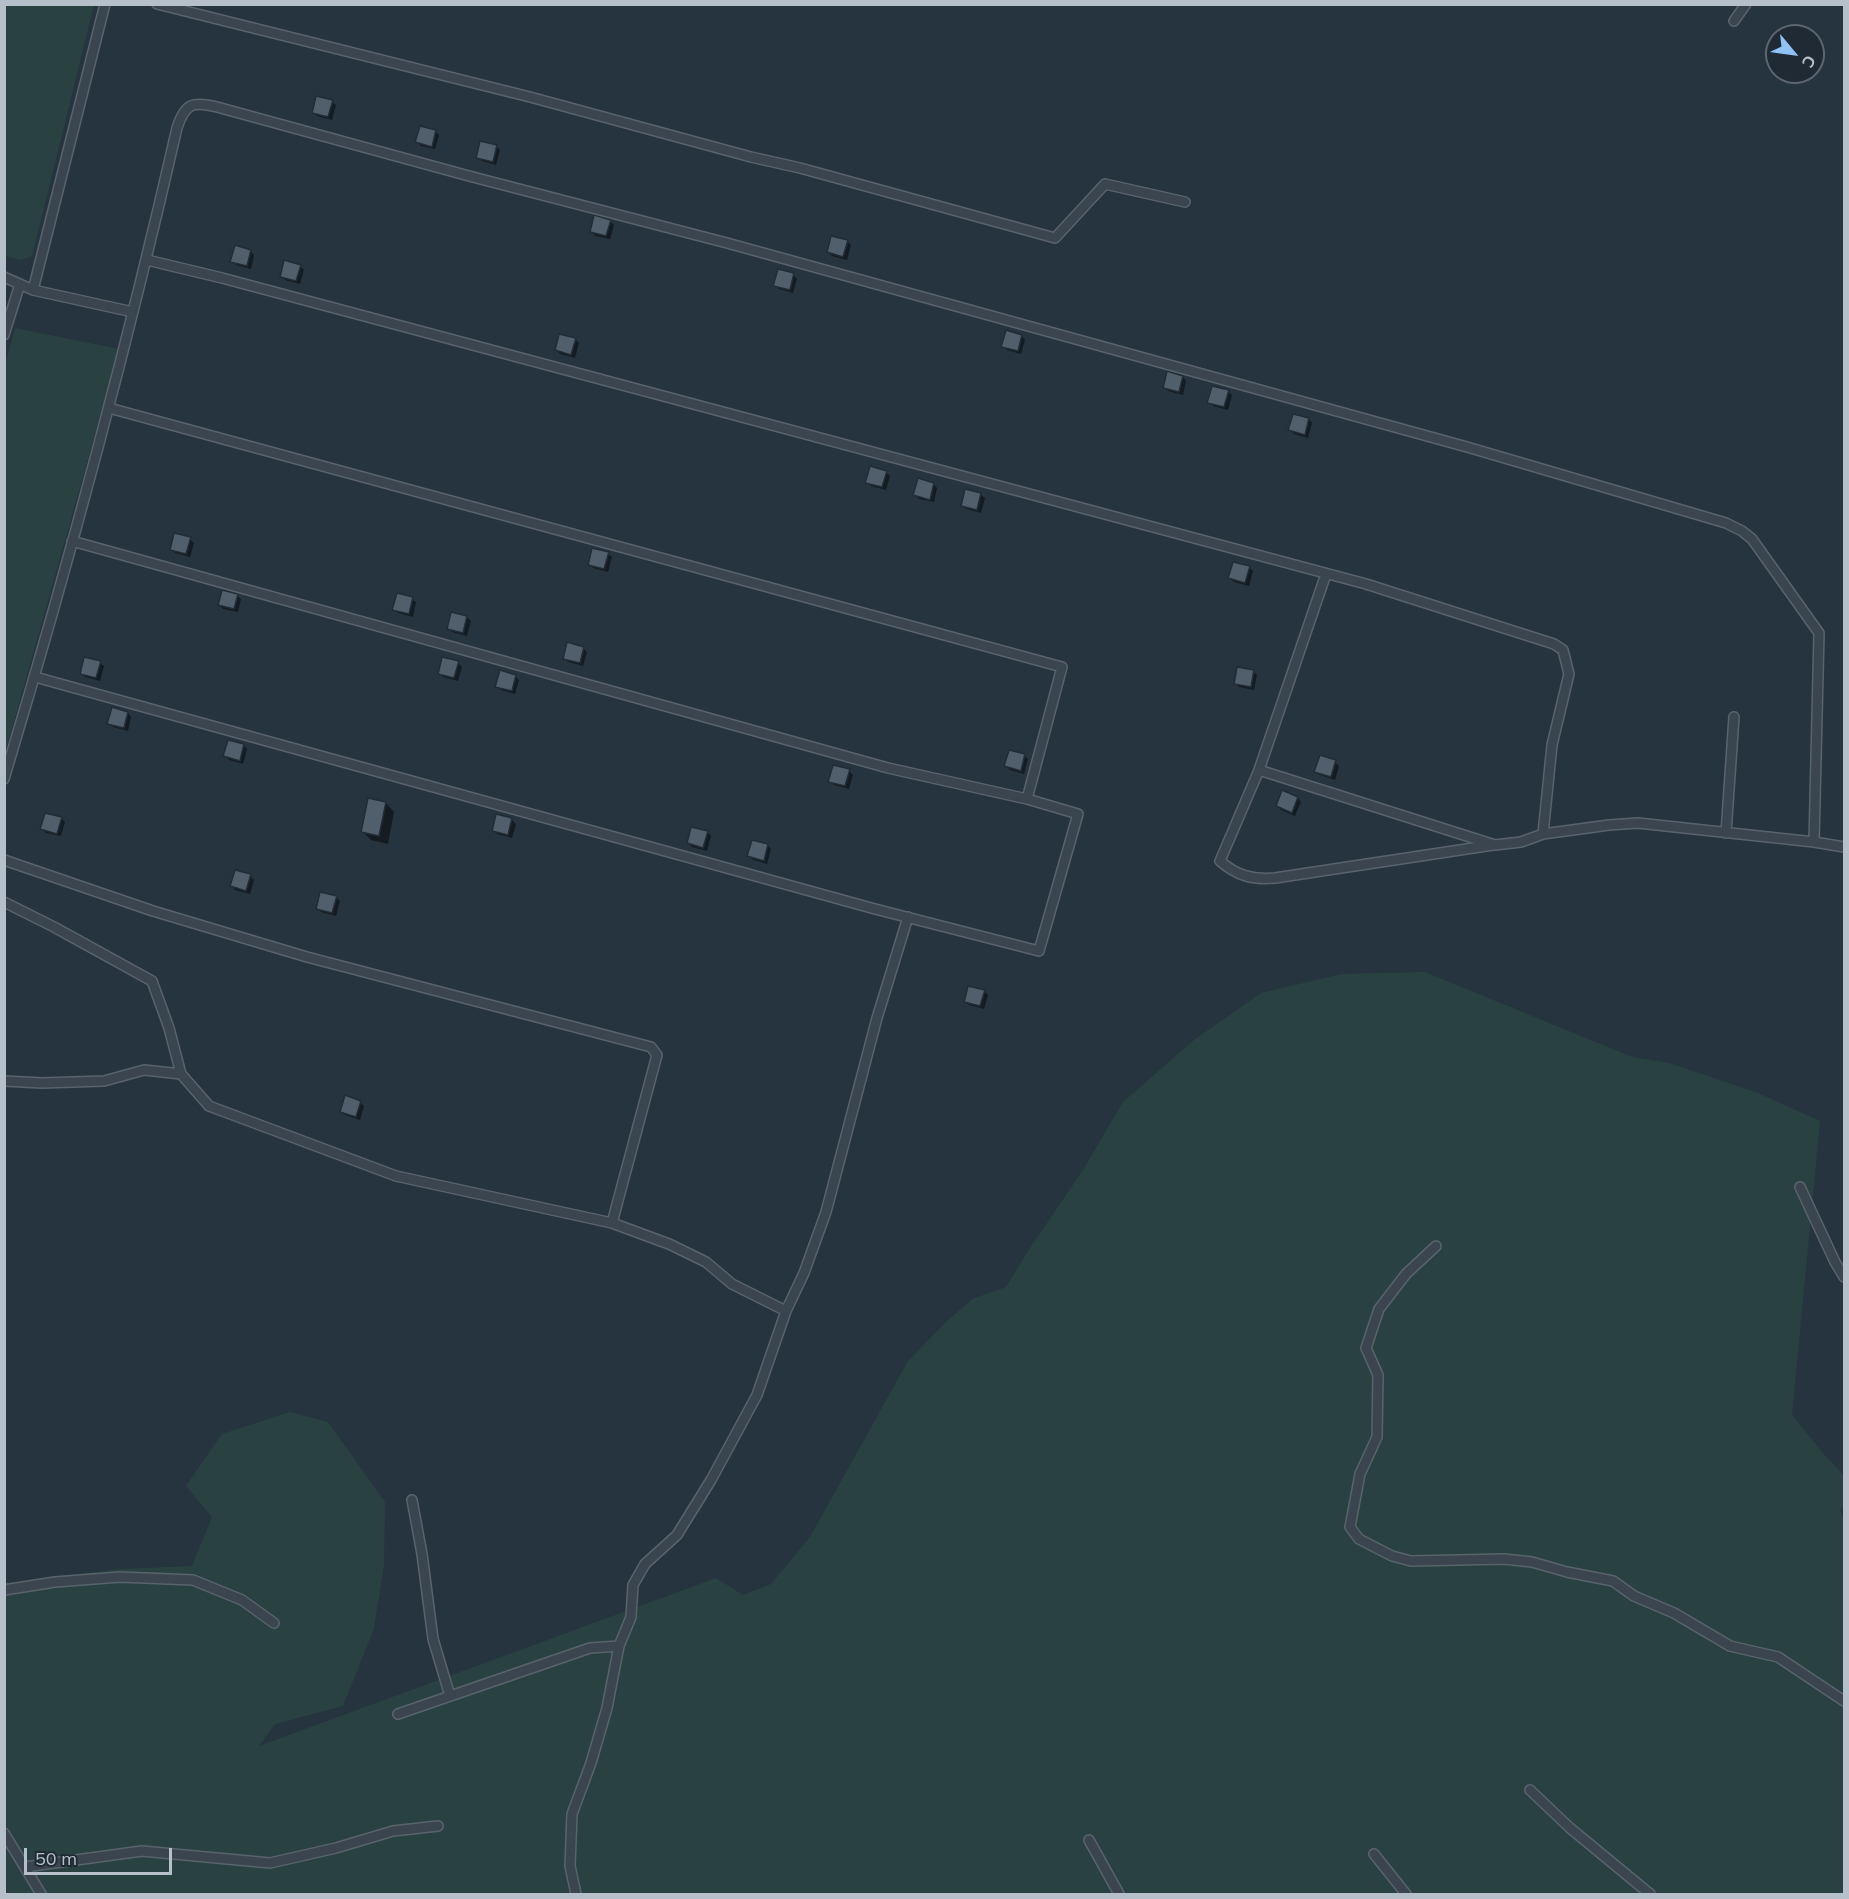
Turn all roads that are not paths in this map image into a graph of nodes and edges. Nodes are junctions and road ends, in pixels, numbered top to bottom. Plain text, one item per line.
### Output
1 (105, 4) edge
2 (157, 4) edge
3 (1746, 4) edge
4 (1734, 21) dead end
5 (1185, 202) dead end
6 (147, 260) junction
7 (4, 277) edge
8 (20, 284) junction
9 (33, 290) junction
10 (133, 312) junction
11 (4, 335) edge
12 (109, 408) junction
13 (72, 541) junction
14 (1326, 574) junction
15 (35, 677) junction
16 (1734, 717) dead end
17 (1259, 770) junction
18 (4, 778) edge
19 (1027, 799) junction
20 (1726, 833) junction
21 (1543, 834) junction
22 (1814, 842) junction
23 (1495, 844) junction
24 (1845, 847) edge
25 (4, 861) edge
26 (4, 902) edge
27 (908, 917) junction
28 (182, 1074) junction
29 (4, 1081) edge
30 (1800, 1187) dead end
31 (612, 1223) junction
32 (1436, 1246) dead end
33 (1845, 1277) edge
34 (786, 1311) junction
35 (412, 1500) dead end
36 (4, 1590) edge
37 (274, 1623) dead end
38 (619, 1646) junction
39 (450, 1696) junction
40 (1845, 1701) edge
41 (398, 1714) dead end
42 (1530, 1790) dead end
43 (438, 1826) dead end
44 (4, 1833) edge
45 (1089, 1840) dead end
46 (1374, 1854) dead end
47 (25, 1867) junction
48 (41, 1894) edge
49 (576, 1894) edge
50 (1119, 1894) edge
51 (1406, 1894) edge
52 (1650, 1894) edge

1 - 9 lane
2 - 5 lane
3 - 4 lane
6 - 10 lane
6 - 14 lane
6 - 22 lane
7 - 8 lane
8 - 9 lane
8 - 11 lane
9 - 10 lane
10 - 12 lane
12 - 13 lane
12 - 19 lane
13 - 15 lane
13 - 19 lane
14 - 17 lane
14 - 21 lane
15 - 18 lane
15 - 27 lane
16 - 20 lane
17 - 23 lane
17 - 23 lane
19 - 27 lane
20 - 21 lane
20 - 22 lane
21 - 23 lane
22 - 24 lane
25 - 31 lane
26 - 28 lane
27 - 34 lane
28 - 29 lane
28 - 31 lane
30 - 33 lane
31 - 34 lane
32 - 40 lane
34 - 38 lane
35 - 39 lane
36 - 37 lane
38 - 39 lane
38 - 49 lane
39 - 41 lane
42 - 52 lane
43 - 47 lane
44 - 47 lane
45 - 50 lane
46 - 51 lane
47 - 48 lane

